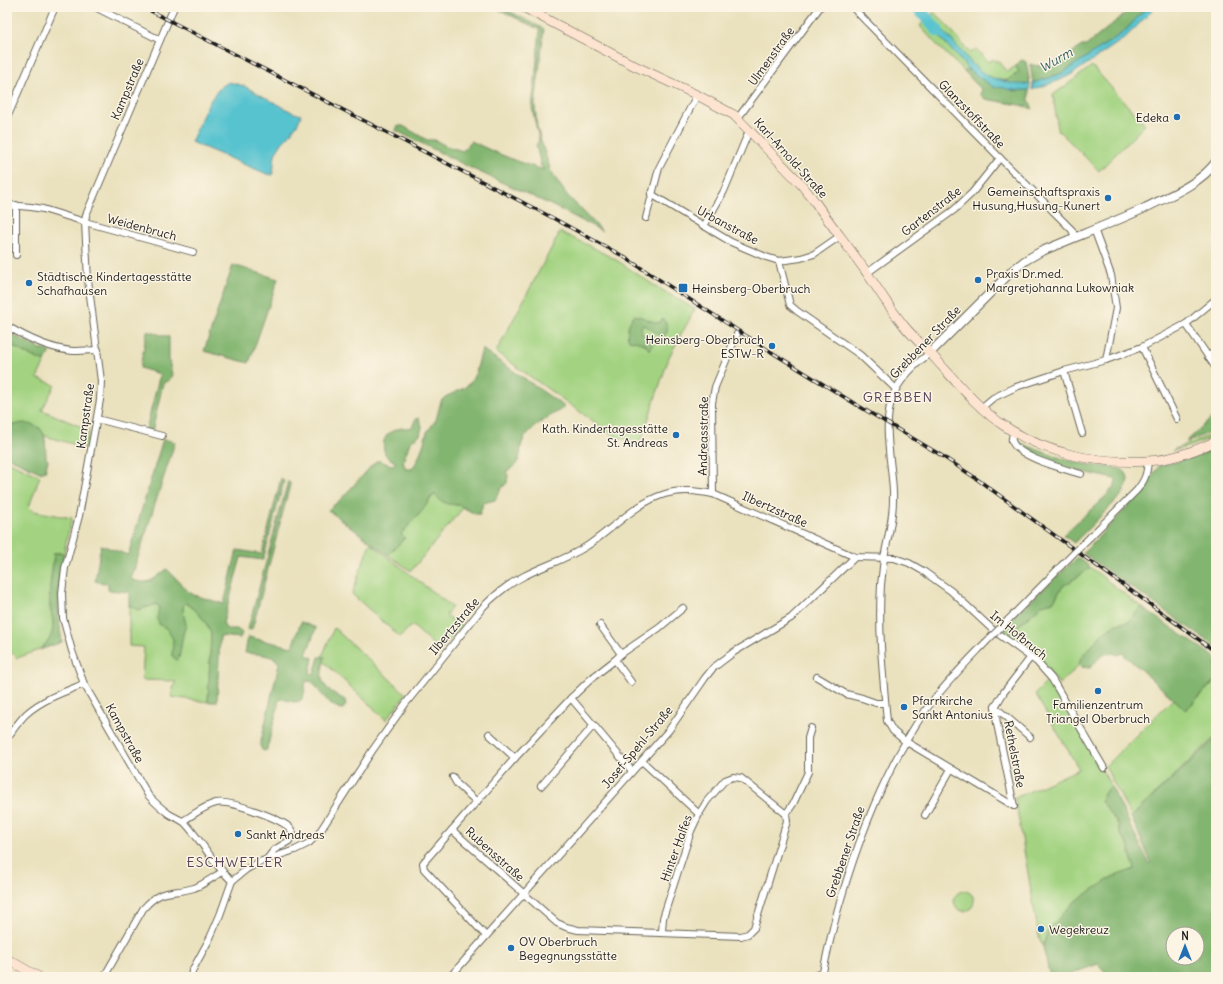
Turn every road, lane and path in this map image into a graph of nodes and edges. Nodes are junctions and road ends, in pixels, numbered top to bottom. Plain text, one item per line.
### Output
1 (55, 7) edge
2 (95, 7) edge
3 (174, 7) edge
4 (523, 7) edge
5 (820, 7) edge
6 (852, 7) edge
7 (160, 40) junction
8 (697, 95) junction
9 (7, 118) edge
10 (738, 118) junction
11 (749, 131) junction
12 (1000, 158) junction
13 (1216, 162) edge
14 (651, 194) junction
15 (7, 205) edge
16 (16, 205) junction
17 (646, 218) dead end
18 (84, 222) junction
19 (704, 226) junction
20 (1094, 230) junction
21 (840, 236) junction
22 (1075, 237) junction
23 (193, 252) dead end
24 (16, 255) dead end
25 (779, 260) junction
26 (867, 273) junction
27 (1216, 300) edge
28 (1186, 324) junction
29 (7, 326) edge
30 (737, 334) dead end
31 (1142, 347) junction
32 (98, 350) junction
33 (1216, 350) edge
34 (930, 353) junction
35 (1208, 357) junction
36 (1106, 360) junction
37 (1216, 368) edge
38 (1064, 371) junction
39 (896, 389) junction
40 (981, 408) junction
41 (97, 419) junction
42 (1177, 419) dead end
43 (1014, 432) junction
44 (1082, 433) dead end
45 (162, 436) dead end
46 (1216, 441) edge
47 (1148, 461) junction
48 (1081, 474) dead end
49 (713, 494) junction
50 (855, 557) junction
51 (884, 558) junction
52 (683, 608) dead end
53 (600, 625) dead end
54 (621, 654) junction
55 (1031, 657) junction
56 (616, 660) junction
57 (817, 677) dead end
58 (631, 682) dead end
59 (84, 684) junction
60 (571, 698) junction
61 (885, 703) junction
62 (995, 707) junction
63 (594, 725) junction
64 (812, 728) dead end
65 (489, 734) dead end
66 (1030, 737) dead end
67 (7, 738) edge
68 (906, 742) junction
69 (515, 758) junction
70 (642, 761) junction
71 (951, 768) junction
72 (1104, 768) dead end
73 (632, 771) junction
74 (453, 777) dead end
75 (542, 786) dead end
76 (477, 802) junction
77 (699, 814) junction
78 (786, 814) junction
79 (925, 815) dead end
80 (183, 821) junction
81 (452, 830) junction
82 (267, 859) junction
83 (222, 872) junction
84 (232, 881) junction
85 (524, 894) junction
86 (662, 932) junction
87 (486, 936) junction
88 (7, 959) edge
89 (39, 977) edge
90 (104, 977) edge
91 (191, 977) edge
92 (450, 977) edge
93 (820, 977) edge

1 - 9 street
2 - 7 street
3 - 7 street, Kampstraße
4 - 8 main road, Karl-Arnold-Straße
5 - 10 street, Ulmenstraße
6 - 12 street, Glanzstoffstraße
7 - 18 street, Kampstraße
8 - 10 main road, Karl-Arnold-Straße
8 - 14 street
10 - 11 main road, Karl-Arnold-Straße
11 - 19 street
11 - 21 main road, Karl-Arnold-Straße
12 - 22 street, Glanzstoffstraße
12 - 26 street, Gartenstraße
13 - 20 street, Grebbener Straße
14 - 17 street
14 - 19 street, Urbanstraße
15 - 16 street, Weidenbruch
16 - 18 street, Weidenbruch
16 - 24 street
18 - 23 street, Weidenbruch
18 - 32 street, Kampstraße
19 - 25 street, Urbanstraße
20 - 22 street, Grebbener Straße
20 - 36 street
21 - 25 street, Urbanstraße
21 - 26 main road, Karl-Arnold-Straße
22 - 34 street, Grebbener Straße
25 - 39 street
26 - 34 main road, Karl-Arnold-Straße
27 - 28 street
28 - 31 street
28 - 35 street
29 - 32 street
30 - 49 street, Andreasstraße
31 - 36 street
31 - 42 street
32 - 41 street, Kampstraße
33 - 35 street
34 - 39 street, Grebbener Straße
34 - 40 main road, Karl-Arnold-Straße
35 - 37 street
36 - 38 street
38 - 40 street
38 - 44 street
39 - 51 street, Grebbener Straße
40 - 43 main road, Karl-Arnold-Straße
41 - 45 street
41 - 59 street, Kampstraße
43 - 47 main road, Karl-Arnold-Straße
43 - 48 street
46 - 47 main road, Karl-Arnold-Straße
47 - 68 street, Grebbener Straße, bridge
49 - 50 street, Ilbertzstraße
49 - 82 street, Ilbertzstraße
50 - 51 street
50 - 70 street, Josef-Spehl-Straße
51 - 55 street, Im Hofbruch
51 - 61 street, Grebbener Straße
52 - 54 street
53 - 54 street
54 - 56 street
55 - 62 street
55 - 72 street, Im Hofbruch
56 - 58 street
56 - 60 street
57 - 61 street
59 - 67 street
59 - 80 street, Kampstraße
60 - 63 street
60 - 69 street
61 - 68 street, Grebbener Straße
62 - 66 street
62 - 71 street, Rethelstraße
63 - 73 street
63 - 75 street
64 - 78 street
65 - 69 street
68 - 71 street
68 - 93 street, Grebbener Straße
69 - 76 street
70 - 73 street, Josef-Spehl-Straße
70 - 77 street
71 - 79 street
73 - 85 street, Josef-Spehl-Straße
74 - 76 street
76 - 81 street
77 - 78 street, Hinter Halfes
77 - 86 street, Hinter Halfes
78 - 86 street
80 - 82 street
80 - 83 street
81 - 85 street, Rubensstraße
81 - 87 street
82 - 84 street, Ilbertzstraße
83 - 84 street
83 - 90 street
84 - 91 street
85 - 86 street
85 - 87 street, Josef-Spehl-Straße
87 - 92 street, Josef-Spehl-Straße
88 - 89 main road

